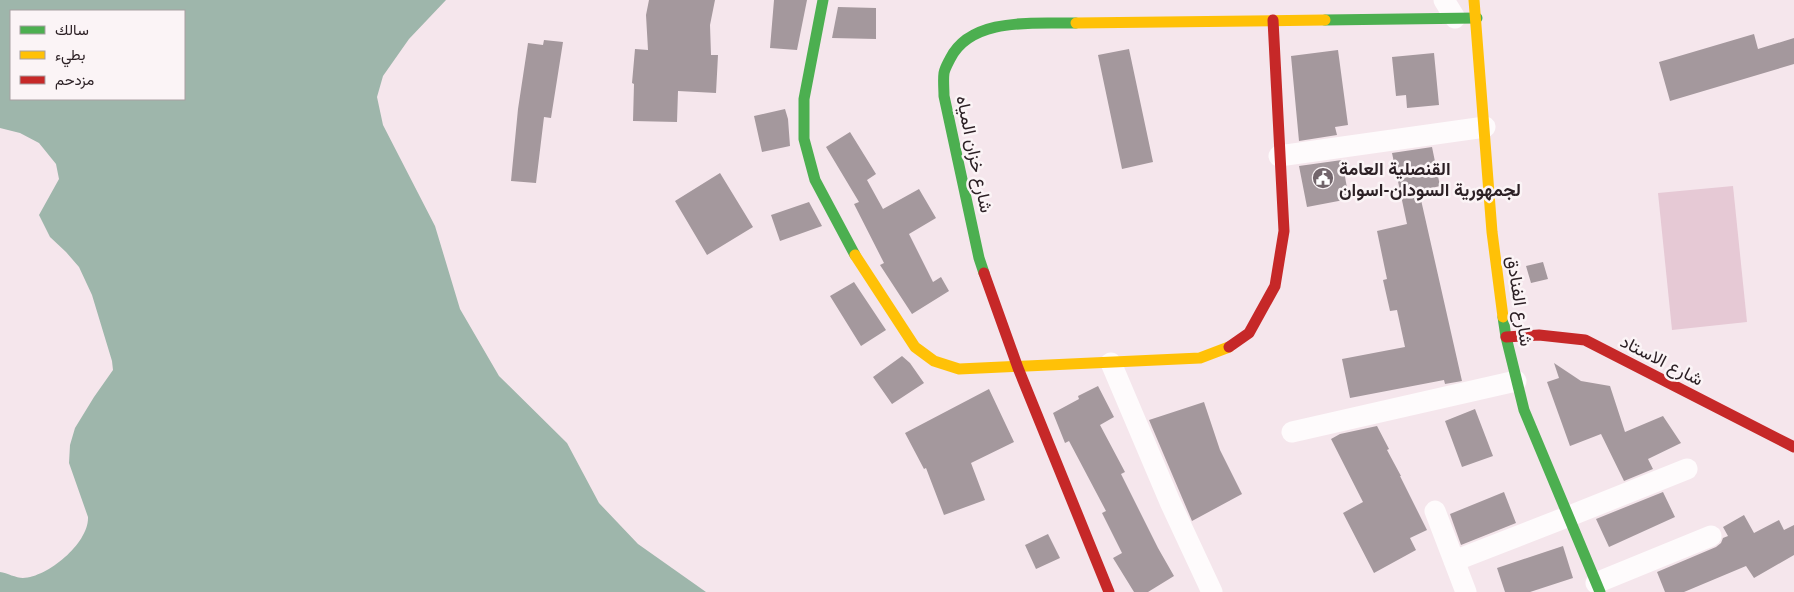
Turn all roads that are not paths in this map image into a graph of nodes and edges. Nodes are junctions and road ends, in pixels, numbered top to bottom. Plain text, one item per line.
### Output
1 (823, 0) edge
2 (1444, 0) edge
3 (1474, 0) edge
4 (1455, 18) junction
5 (1476, 18) junction
6 (1273, 20) junction
7 (1486, 127) junction
8 (1279, 156) junction
9 (1506, 337) junction
10 (1111, 363) junction
11 (1018, 368) junction
12 (1516, 381) junction
13 (1292, 432) dead end
14 (1794, 447) edge
15 (1687, 468) dead end
16 (1435, 511) dead end
17 (1567, 517) junction
18 (1711, 536) dead end
19 (1454, 561) junction
20 (1598, 588) edge
21 (1109, 592) edge
22 (1212, 592) edge
23 (1466, 592) edge

1 - 11 street
2 - 4 street
3 - 5 street, شارع الفنادق
4 - 5 street, شارع خزان المياه
4 - 6 street, شارع خزان المياه
5 - 7 street, شارع الفنادق
6 - 8 street
6 - 11 street, شارع خزان المياه
7 - 8 street
7 - 9 street, شارع الفنادق
8 - 10 street
9 - 12 street, شارع الفنادق
9 - 14 street, شارع الاستاد
10 - 11 street
10 - 22 street
11 - 21 street, شارع خزان المياه
12 - 13 street
12 - 17 street, شارع الفنادق
15 - 17 street
16 - 19 street
17 - 19 street
17 - 20 street, شارع الفنادق
18 - 20 street
19 - 23 street

